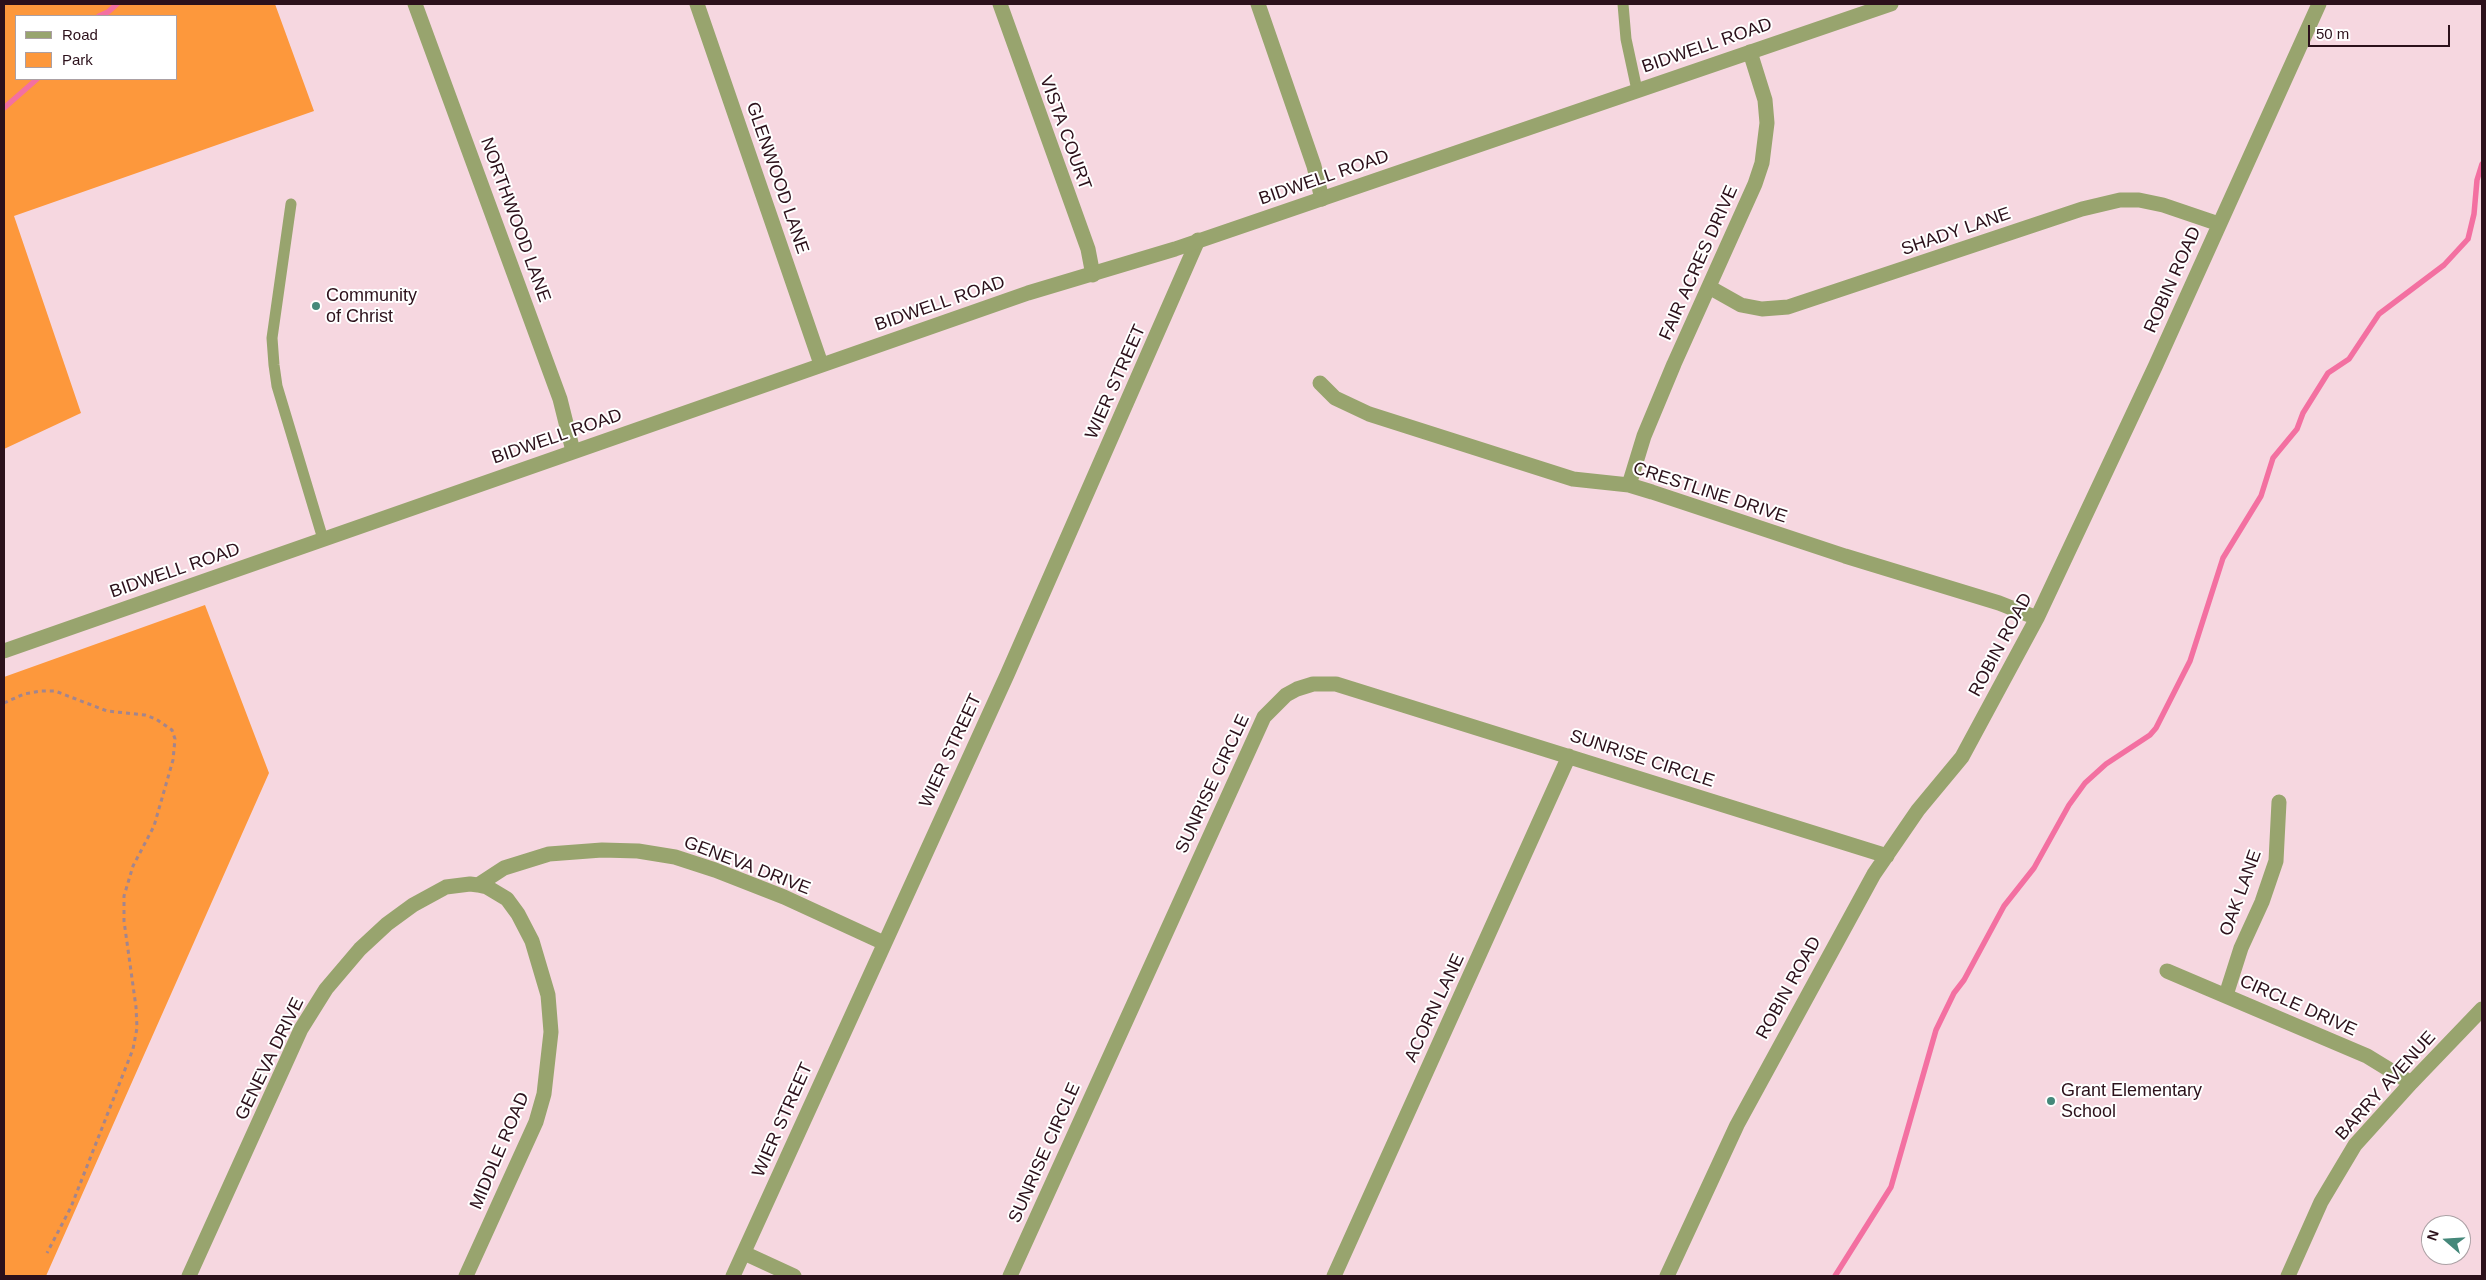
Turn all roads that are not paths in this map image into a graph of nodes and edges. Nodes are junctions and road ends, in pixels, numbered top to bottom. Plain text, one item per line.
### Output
1 (415, 4) edge
2 (697, 4) edge
3 (1000, 4) edge
4 (1258, 4) edge
5 (1623, 4) edge
6 (1891, 4) edge
7 (2319, 4) edge
8 (1750, 52) junction
9 (1636, 90) junction
10 (1322, 199) junction
11 (291, 204) dead end
12 (2219, 224) junction
13 (1198, 240) junction
14 (1093, 274) junction
15 (1708, 287) junction
16 (821, 364) junction
17 (1320, 383) dead end
18 (573, 451) junction
19 (1629, 485) junction
20 (323, 539) junction
21 (2037, 618) junction
22 (4, 651) edge
23 (1569, 756) junction
24 (2279, 802) dead end
25 (1886, 856) junction
26 (478, 885) junction
27 (884, 943) junction
28 (2167, 971) dead end
29 (2226, 995) junction
30 (2482, 1009) edge
31 (2411, 1083) junction
32 (744, 1254) junction
33 (189, 1276) edge
34 (466, 1276) edge
35 (733, 1276) edge
36 (794, 1276) edge
37 (1010, 1276) edge
38 (1334, 1276) edge
39 (1667, 1276) edge
40 (2288, 1276) edge

1 - 18 street, NORTHWOOD LANE
2 - 16 street, GLENWOOD LANE
3 - 14 street, VISTA COURT
4 - 10 street
5 - 9 lane
6 - 8 street, BIDWELL ROAD
7 - 12 street, ROBIN ROAD
8 - 9 street, BIDWELL ROAD
8 - 15 street, FAIR ACRES DRIVE
9 - 10 street, BIDWELL ROAD
10 - 13 street, BIDWELL ROAD
11 - 20 lane
12 - 15 street, SHADY LANE
12 - 21 street, ROBIN ROAD
13 - 14 street, BIDWELL ROAD
13 - 27 street, WIER STREET
14 - 16 street, BIDWELL ROAD
15 - 19 street, FAIR ACRES DRIVE
16 - 18 street, BIDWELL ROAD
17 - 19 street, CRESTLINE DRIVE
18 - 20 street, BIDWELL ROAD
19 - 21 street, CRESTLINE DRIVE
20 - 22 street, BIDWELL ROAD
21 - 25 street, ROBIN ROAD
23 - 25 street, SUNRISE CIRCLE
23 - 37 street, SUNRISE CIRCLE
23 - 38 street, ACORN LANE
24 - 29 street, OAK LANE
25 - 39 street, ROBIN ROAD
26 - 27 street, GENEVA DRIVE
26 - 33 street, GENEVA DRIVE
26 - 34 street, MIDDLE ROAD
27 - 32 street, WIER STREET
28 - 29 street, CIRCLE DRIVE
29 - 31 street, CIRCLE DRIVE
30 - 31 street, BARRY AVENUE
31 - 40 street, BARRY AVENUE
32 - 35 street, WIER STREET
32 - 36 street

